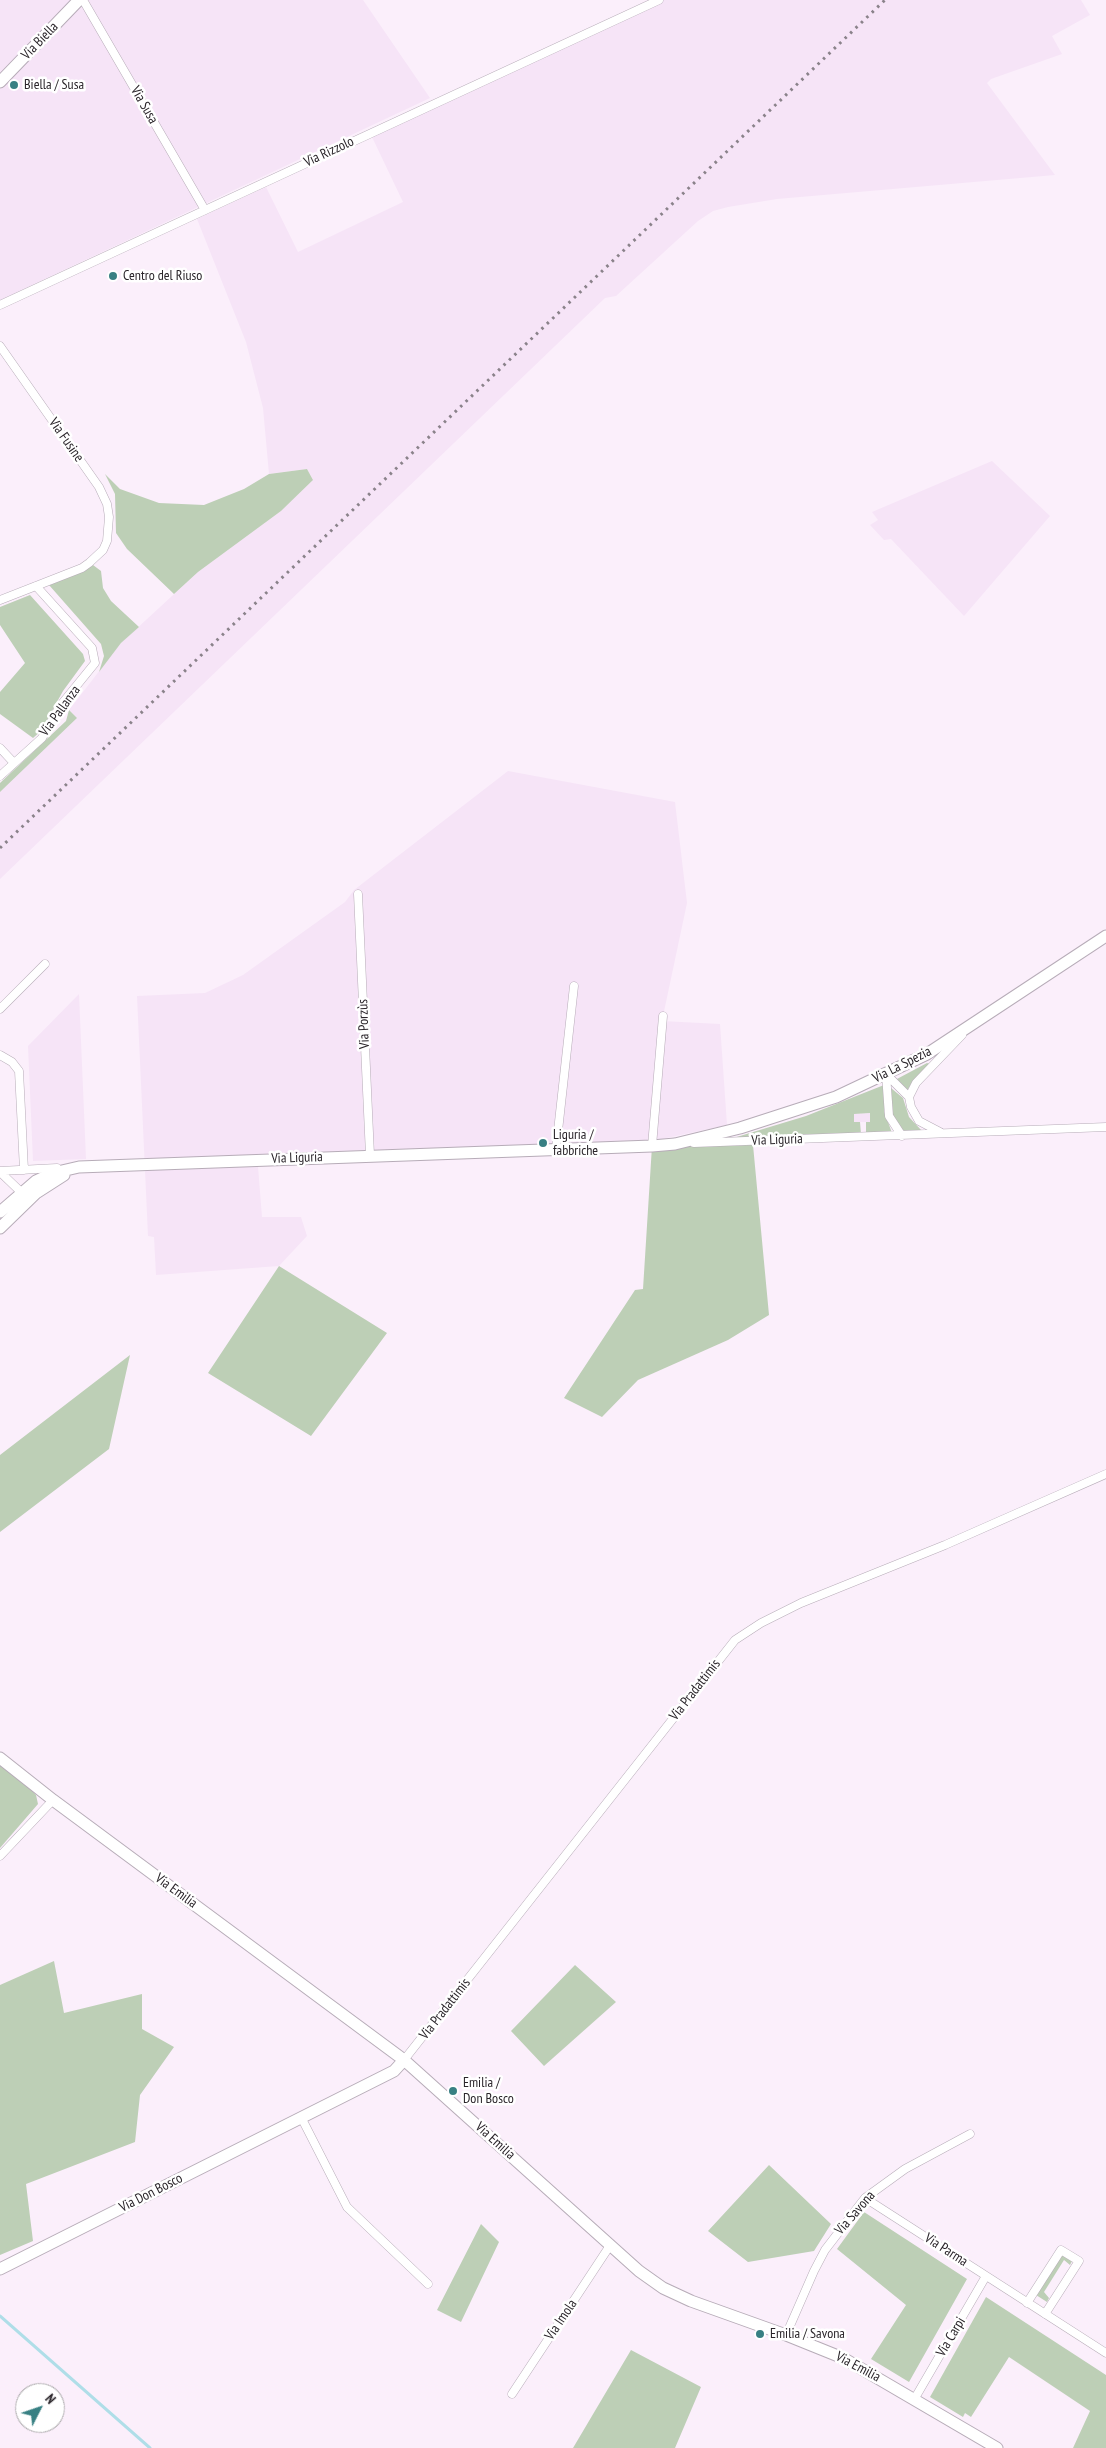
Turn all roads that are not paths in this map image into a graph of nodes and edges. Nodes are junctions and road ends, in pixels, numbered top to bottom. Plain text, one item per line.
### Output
1 (81, 0) edge
2 (659, 0) edge
3 (0, 82) edge
4 (205, 210) junction
5 (0, 305) edge
6 (0, 346) edge
7 (36, 586) junction
8 (0, 600) edge
9 (0, 748) edge
10 (14, 762) junction
11 (0, 776) edge
12 (358, 894) dead end
13 (1106, 936) edge
14 (45, 964) dead end
15 (574, 986) dead end
16 (0, 1009) edge
17 (663, 1016) dead end
18 (969, 1027) junction
19 (0, 1055) edge
20 (886, 1074) junction
21 (909, 1097) junction
22 (1106, 1127) edge
23 (946, 1133) junction
24 (902, 1136) junction
25 (674, 1144) junction
26 (652, 1146) junction
27 (556, 1149) junction
28 (370, 1155) junction
29 (79, 1167) junction
30 (24, 1170) junction
31 (0, 1171) edge
32 (43, 1177) junction
33 (21, 1192) junction
34 (36, 1193) junction
35 (0, 1212) edge
36 (0, 1228) edge
37 (1106, 1474) edge
38 (0, 1758) edge
39 (53, 1800) junction
40 (0, 1856) edge
41 (404, 2060) junction
42 (302, 2117) junction
43 (970, 2134) dead end
44 (865, 2198) junction
45 (609, 2247) junction
46 (0, 2269) edge
47 (986, 2276) junction
48 (428, 2284) dead end
49 (1027, 2303) junction
50 (1045, 2314) junction
51 (786, 2334) junction
52 (1106, 2353) edge
53 (512, 2394) dead end
54 (915, 2398) junction
55 (997, 2448) edge

1 - 3 street, Via Biella
1 - 4 street, Via Susa
2 - 4 street, Via Rizzolo
4 - 5 street, Via Rizzolo
6 - 7 street, Via Fusine
7 - 8 street
7 - 10 street, Via Pallanza
9 - 10 street
10 - 11 street, Via Pallanza
12 - 28 street, Via Porzùs
13 - 18 street, Via La Spezia
14 - 16 street
15 - 27 street
17 - 26 street
18 - 20 street, Via La Spezia
18 - 21 street
19 - 30 street
20 - 21 street, Via Liguria
20 - 24 street
20 - 25 street, Via La Spezia
21 - 23 street, Via Liguria
22 - 23 street, Via Liguria
23 - 24 street, Via Liguria
24 - 25 street, Via Liguria
25 - 26 street, Via Liguria
26 - 27 street, Via Liguria
27 - 28 street, Via Liguria
28 - 29 street, Via Liguria
29 - 32 street
29 - 32 street, Via Liguria
30 - 31 street, Via Liguria
30 - 32 street, Via Liguria
31 - 33 street, Via Liguria
32 - 33 street
32 - 34 street
33 - 34 street
33 - 35 street
34 - 36 street
37 - 41 street, Via Pradattimis
38 - 39 street, Via Emilia
39 - 40 street
39 - 41 street, Via Emilia
41 - 42 street, Via Don Bosco
41 - 45 street, Via Emilia
42 - 46 street, Via Don Bosco
42 - 48 street
43 - 44 street, Via Savona
44 - 47 street, Via Parma
44 - 51 street, Via Savona
45 - 51 street, Via Emilia
45 - 53 street, Via Imola
47 - 49 street, Via Parma
47 - 54 street, Via Carpi
49 - 50 street, Via Parma
49 - 50 street
50 - 52 street, Via Parma
51 - 54 street, Via Emilia
54 - 55 street, Via Emilia

